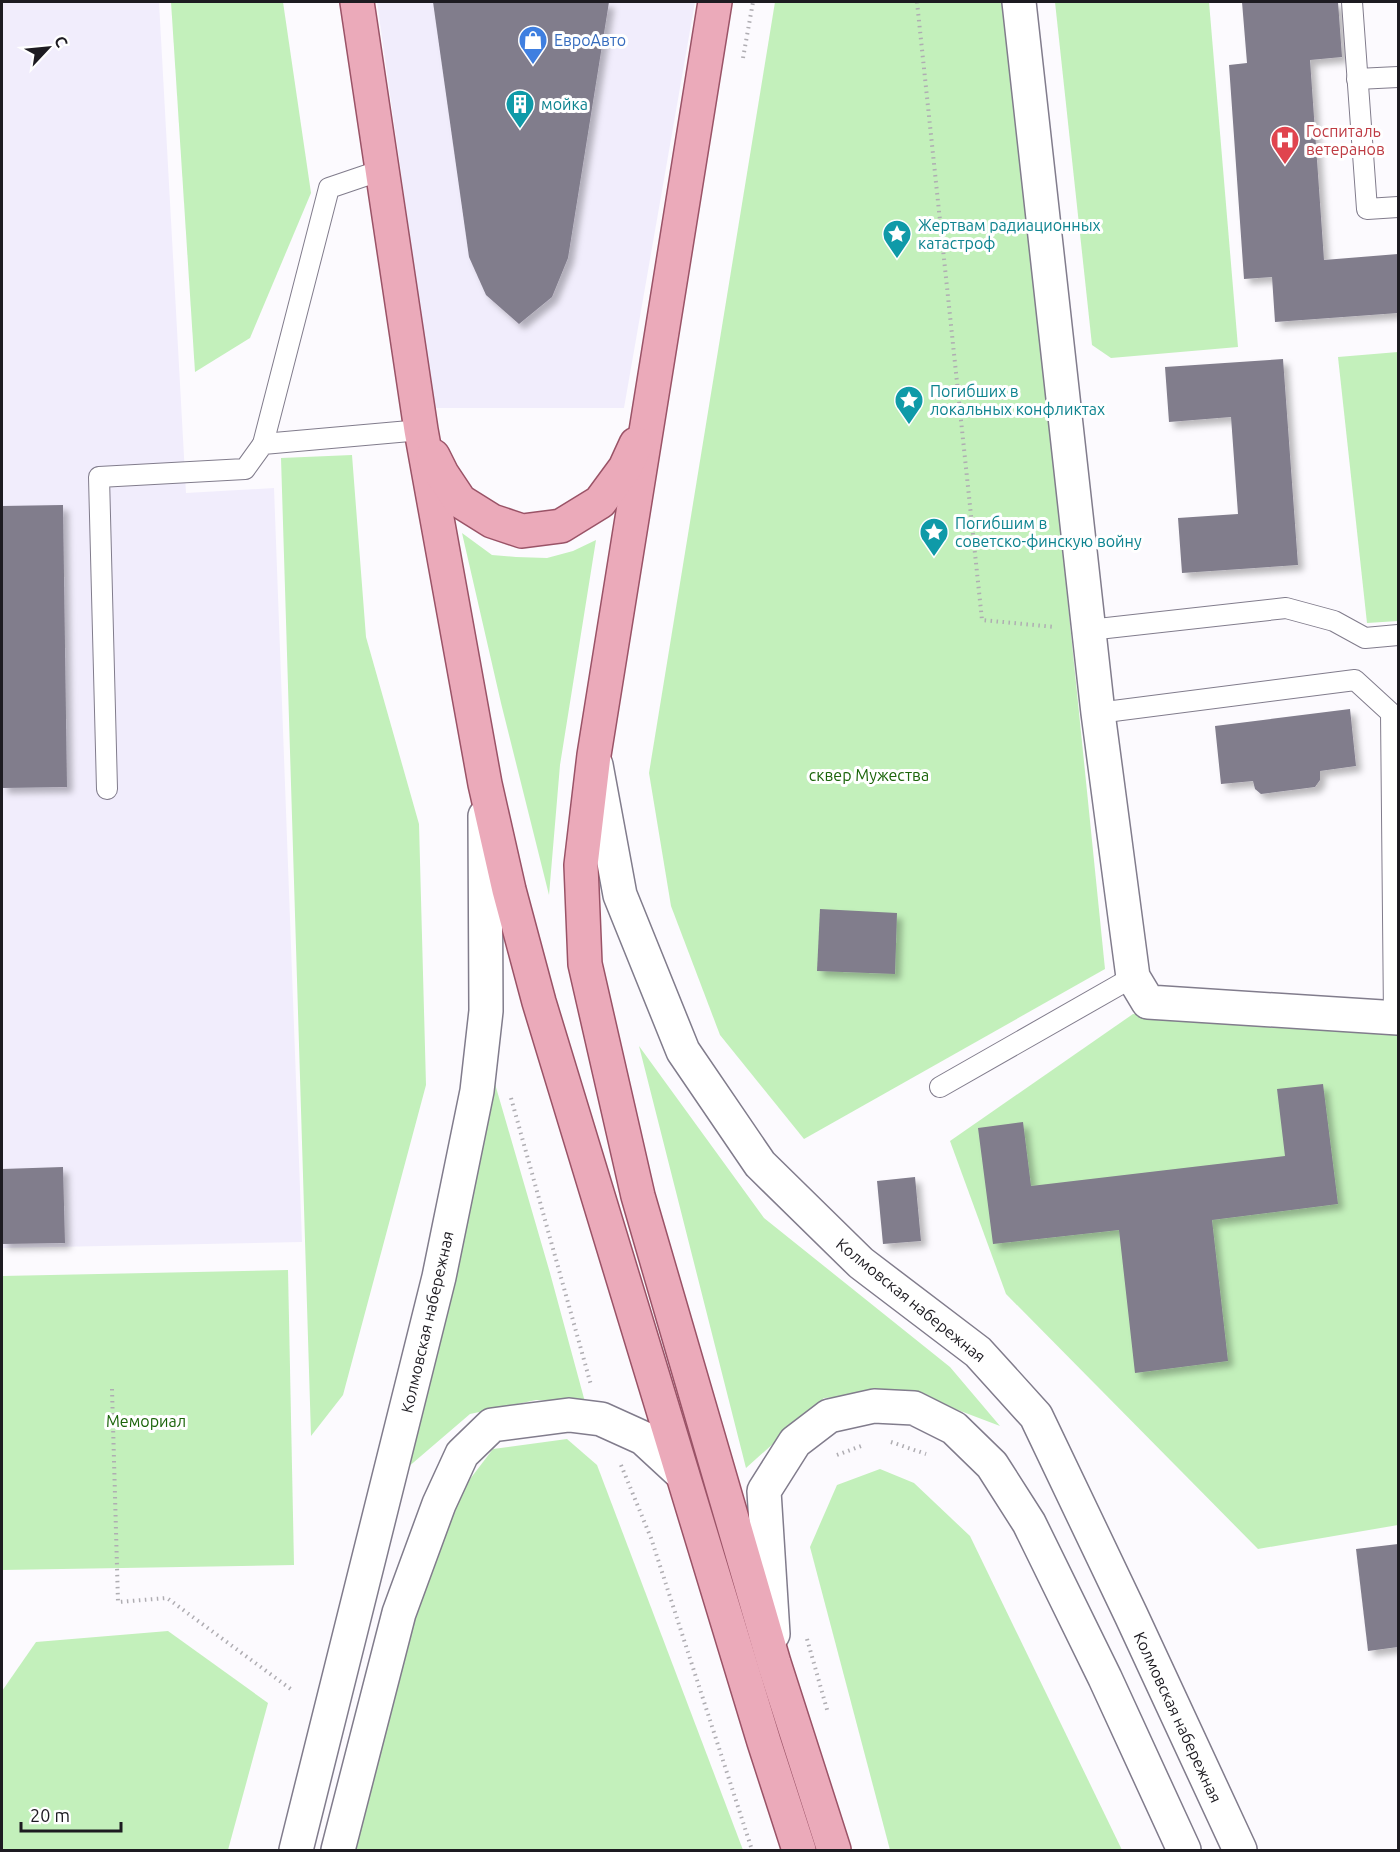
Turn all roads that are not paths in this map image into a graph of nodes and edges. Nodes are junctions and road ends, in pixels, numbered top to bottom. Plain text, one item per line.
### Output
1 (357, 2) edge
2 (715, 2) edge
3 (1019, 2) edge
4 (1352, 2) edge
5 (1398, 76) edge
6 (1357, 79) junction
7 (381, 170) junction
8 (1398, 207) edge
9 (647, 422) junction
10 (421, 430) junction
11 (263, 444) junction
12 (1089, 630) junction
13 (1398, 635) edge
14 (1098, 713) junction
15 (594, 755) junction
16 (485, 784) junction
17 (107, 789) dead end
18 (1133, 977) junction
19 (1396, 1018) edge
20 (940, 1087) dead end
21 (682, 1474) junction
22 (774, 1663) junction
23 (296, 1851) edge
24 (338, 1851) edge
25 (799, 1851) edge
26 (834, 1851) edge
27 (1184, 1851) edge
28 (1240, 1851) edge

1 - 7 main road
2 - 9 main road
3 - 12 main road
4 - 6 lane
5 - 6 lane
6 - 8 lane
7 - 10 main road
7 - 11 lane
9 - 10 main road
9 - 15 main road
10 - 11 lane
10 - 16 main road
11 - 17 lane
12 - 13 lane
12 - 14 main road
14 - 18 main road
14 - 19 lane
15 - 22 main road
15 - 28 main road, Колмовская набережная
16 - 21 main road
16 - 23 main road, Колмовская набережная
18 - 19 main road
18 - 20 lane
21 - 24 main road
21 - 25 main road
22 - 26 main road
22 - 27 main road

